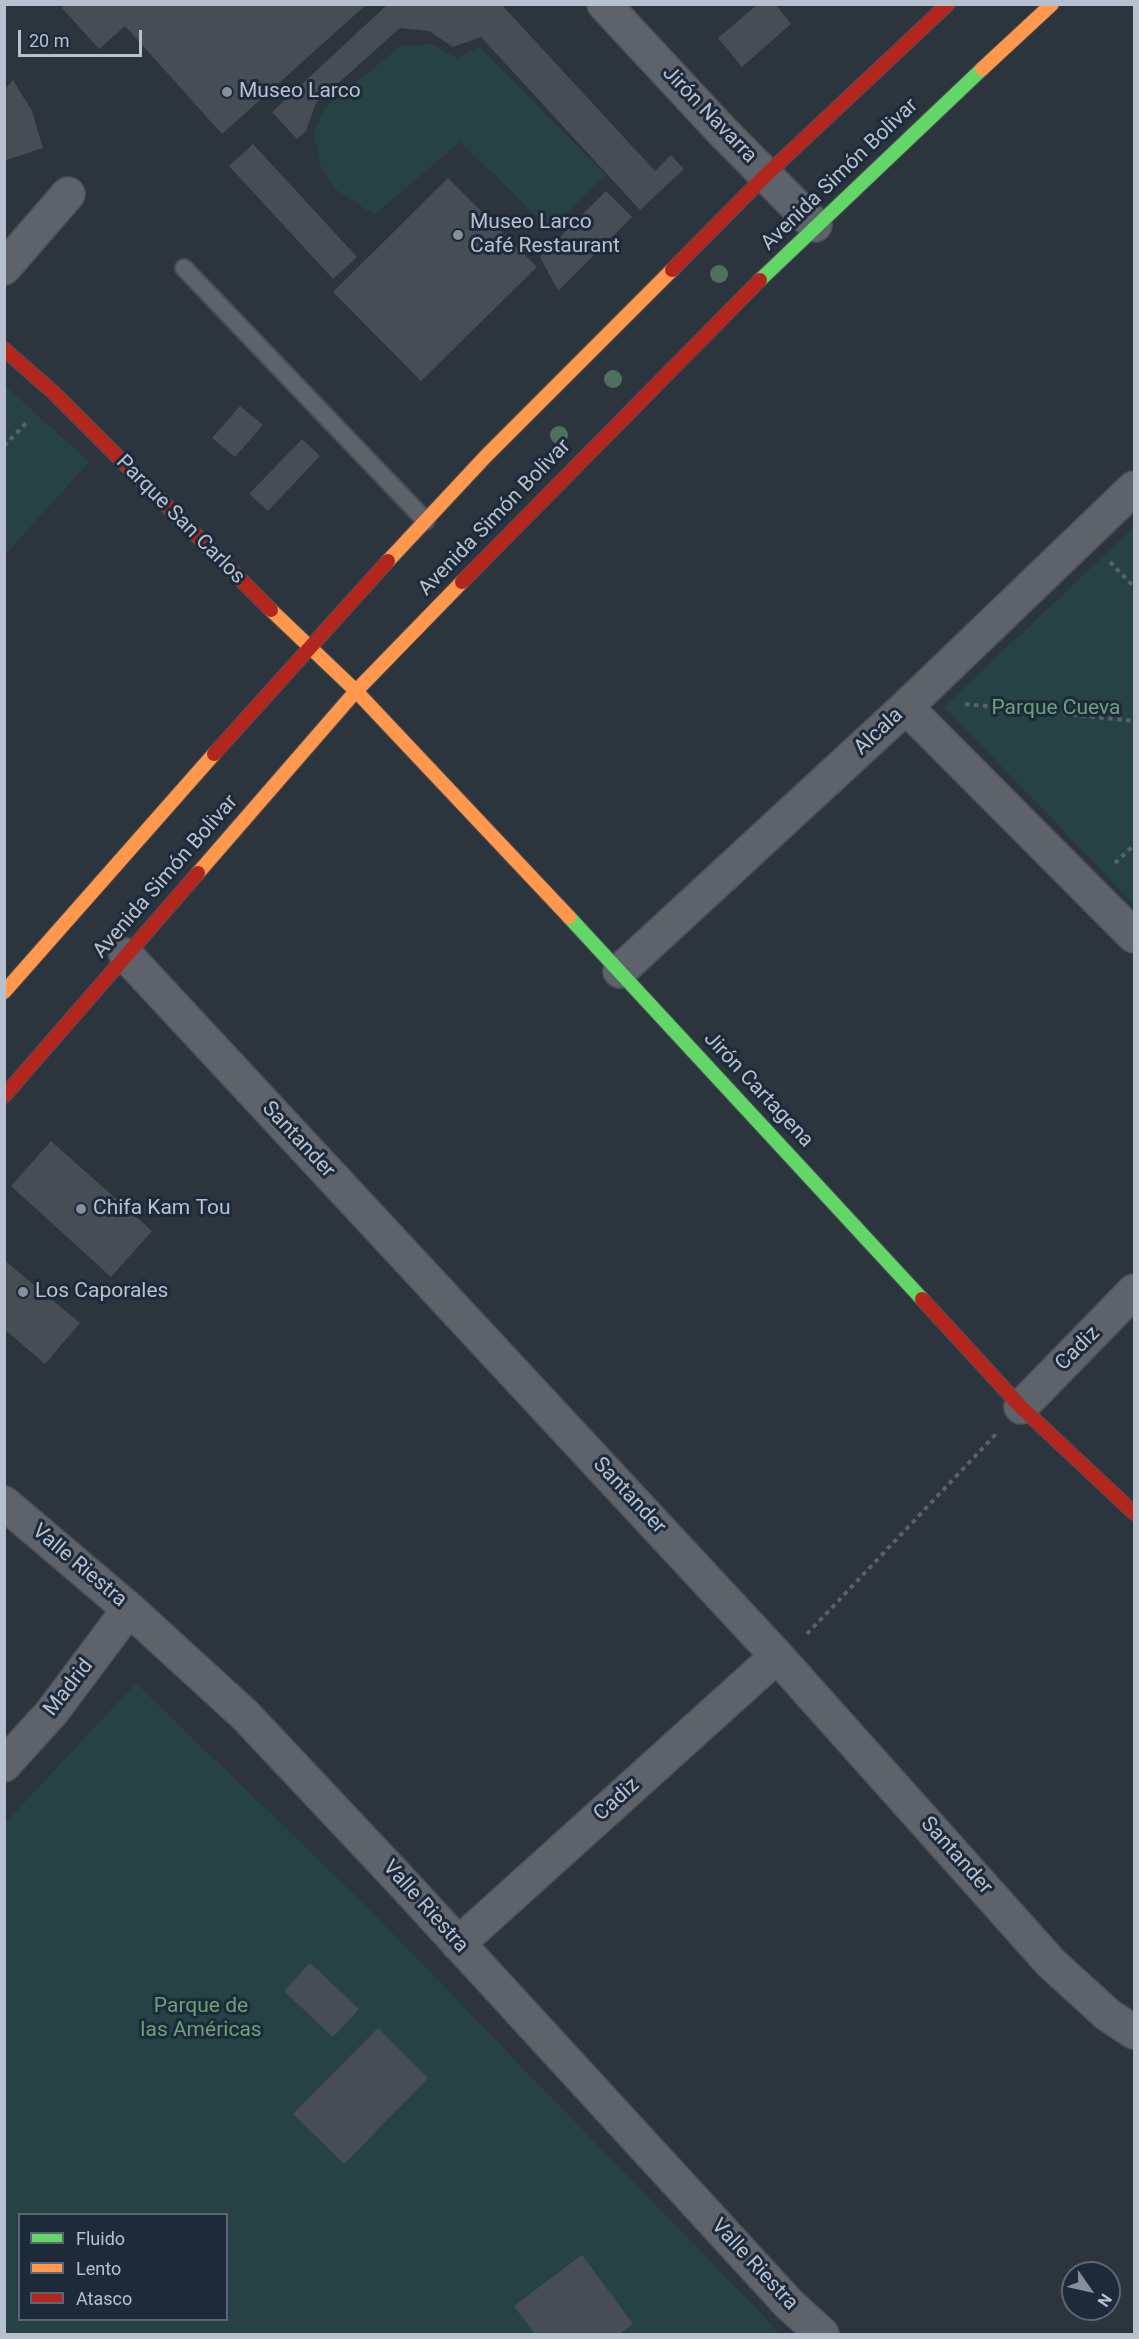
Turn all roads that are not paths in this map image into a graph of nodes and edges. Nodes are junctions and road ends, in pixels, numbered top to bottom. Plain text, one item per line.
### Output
1 (603, 4) edge
2 (948, 4) edge
3 (1052, 4) edge
4 (767, 174) junction
5 (68, 194) dead end
6 (815, 225) junction
7 (4, 268) edge
8 (184, 268) dead end
9 (4, 349) edge
10 (1134, 488) edge
11 (426, 521) junction
12 (309, 645) junction
13 (357, 691) junction
14 (911, 703) junction
15 (1134, 936) edge
16 (126, 955) junction
17 (620, 971) junction
18 (4, 992) edge
19 (4, 1096) edge
20 (1134, 1291) edge
21 (1021, 1407) junction
22 (4, 1503) edge
23 (1134, 1513) edge
24 (129, 1609) junction
25 (777, 1656) junction
26 (4, 1764) edge
27 (458, 1944) junction
28 (1134, 2032) edge
29 (822, 2334) edge

1 - 4 street, Jirón Navarra
2 - 4 main road
3 - 6 main road, Avenida Simón Bolivar
4 - 6 street, Jirón Navarra
4 - 11 main road
5 - 7 street
6 - 13 main road, Avenida Simón Bolivar
8 - 11 lane
9 - 12 main road, Parque San Carlos
10 - 14 street, Alcala
11 - 12 main road
12 - 13 main road, Parque San Carlos
12 - 18 main road
13 - 16 main road, Avenida Simón Bolivar
13 - 17 main road, Jirón Cartagena
14 - 15 street
14 - 17 street, Alcala
16 - 19 main road, Avenida Simón Bolivar
16 - 25 street, Santander
17 - 21 main road, Jirón Cartagena
20 - 21 street, Cadiz
21 - 23 main road, Jirón Cartagena
22 - 24 street, Valle Riestra
24 - 26 street, Madrid
24 - 27 street, Valle Riestra
25 - 27 street, Cadiz
25 - 28 street, Santander
27 - 29 street, Valle Riestra

